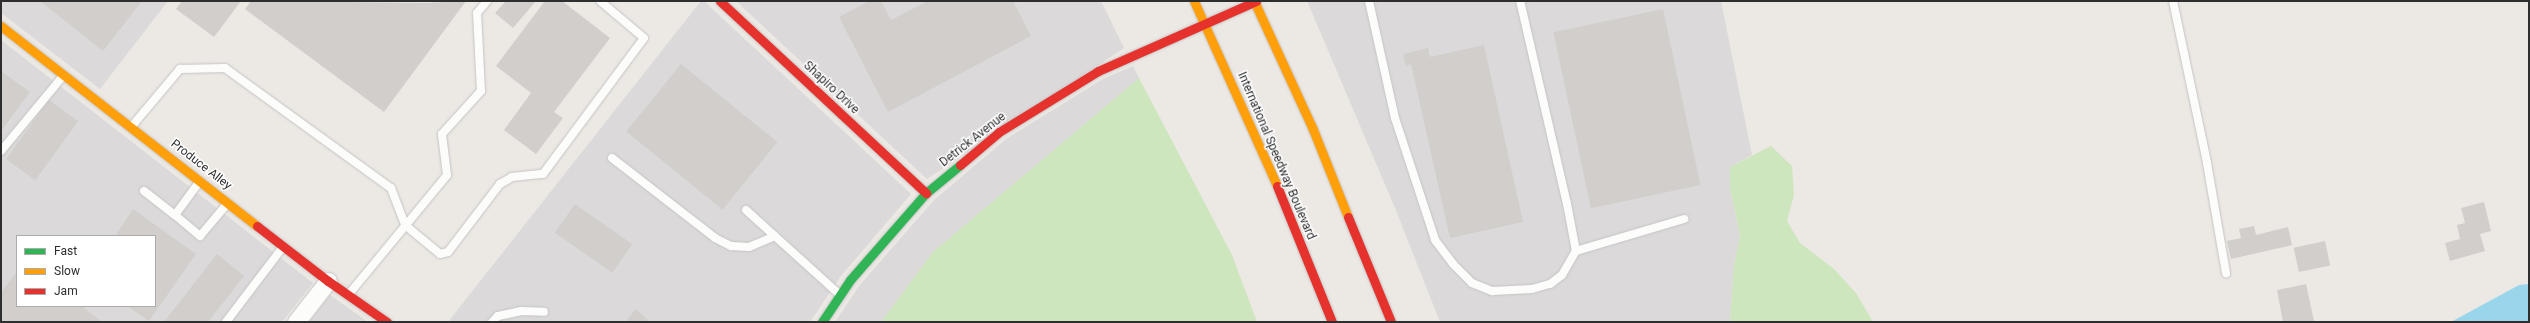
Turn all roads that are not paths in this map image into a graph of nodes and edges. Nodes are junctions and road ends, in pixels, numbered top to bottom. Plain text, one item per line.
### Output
1 (487, 1) edge
2 (600, 1) edge
3 (720, 1) edge
4 (1194, 1) edge
5 (1255, 1) edge
6 (1369, 1) edge
7 (1520, 1) edge
8 (2173, 1) edge
9 (1205, 23) junction
10 (1, 26) edge
11 (64, 75) junction
12 (132, 126) junction
13 (1, 152) edge
14 (612, 158) dead end
15 (200, 180) junction
16 (144, 191) dead end
17 (926, 193) junction
18 (228, 202) junction
19 (746, 210) dead end
20 (175, 215) junction
21 (1684, 219) dead end
22 (405, 225) junction
23 (775, 236) junction
24 (284, 246) junction
25 (1576, 251) junction
26 (2226, 273) dead end
27 (328, 281) junction
28 (348, 295) junction
29 (840, 295) junction
30 (544, 312) dead end
31 (226, 322) edge
32 (296, 322) edge
33 (387, 322) edge
34 (492, 322) edge
35 (822, 322) edge
36 (1332, 322) edge
37 (1392, 322) edge

1 - 22 lane
2 - 22 lane
3 - 17 street, Shapiro Drive
4 - 9 street, International Speedway Boulevard
5 - 9 street, Detrick Avenue
5 - 37 street
6 - 25 lane
7 - 25 lane
8 - 26 lane
9 - 17 street, Detrick Avenue
9 - 36 street, International Speedway Boulevard
10 - 11 street, Produce Alley
11 - 12 street, Produce Alley
11 - 13 lane
12 - 15 street, Produce Alley
12 - 22 lane
14 - 23 lane
15 - 18 street, Produce Alley
15 - 20 lane
16 - 20 lane
17 - 29 street, Detrick Avenue
18 - 20 lane
18 - 24 street, Produce Alley
19 - 23 lane
21 - 25 lane
22 - 28 lane
23 - 29 lane
24 - 27 street, Produce Alley
24 - 31 lane
27 - 28 street, Produce Alley
27 - 32 street
28 - 33 street, Produce Alley
29 - 35 street, Detrick Avenue
30 - 34 lane

